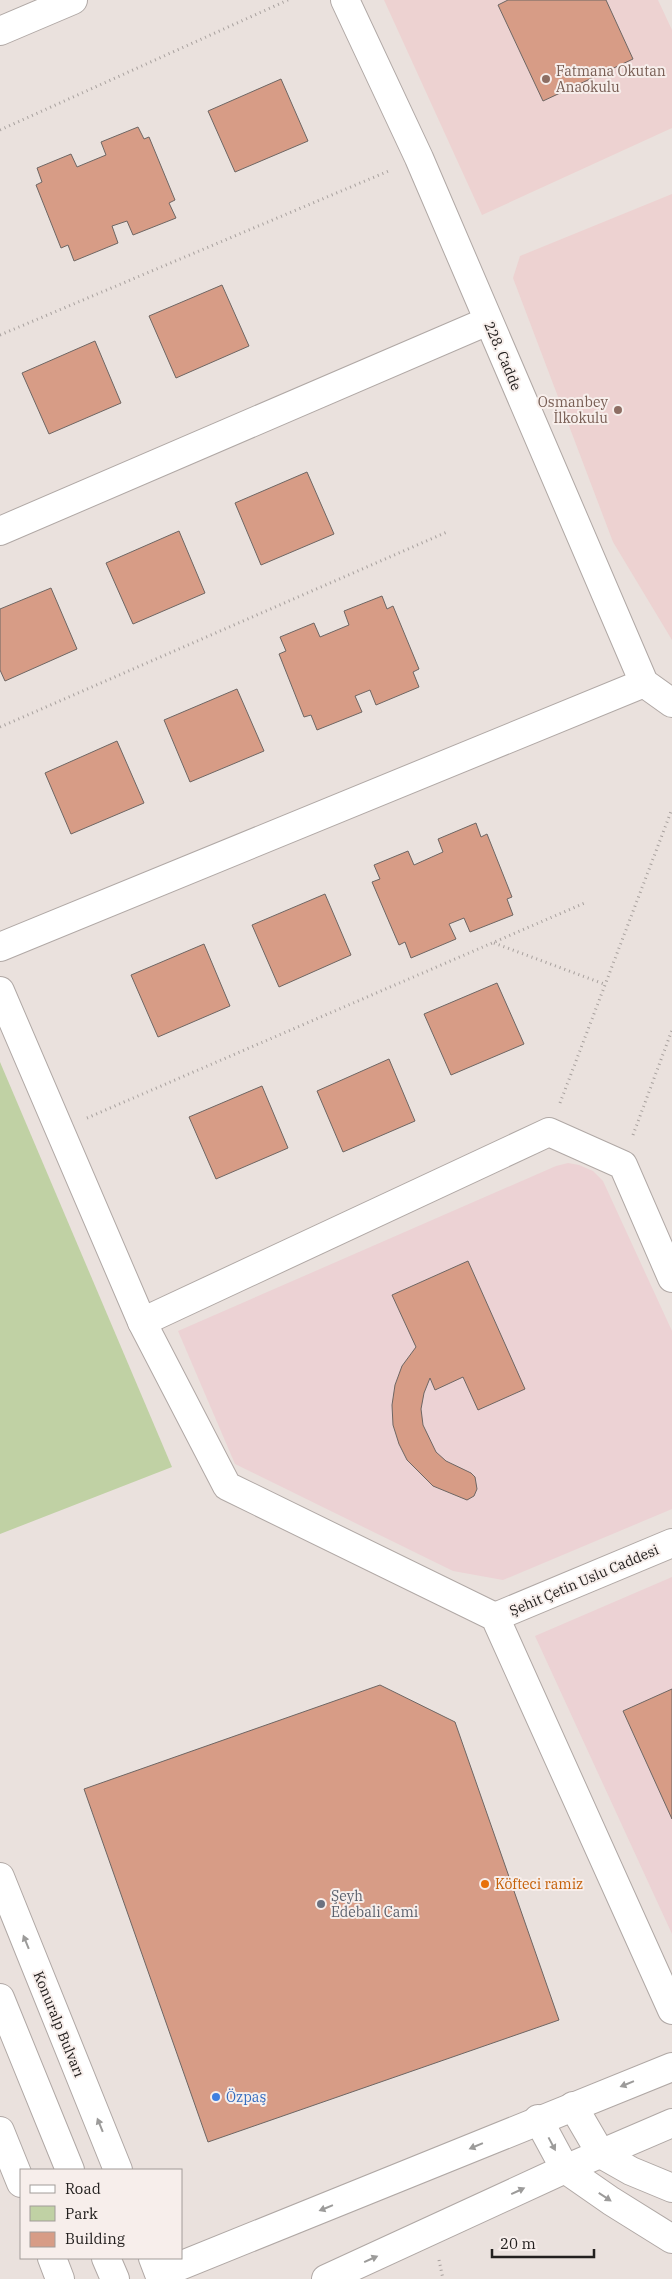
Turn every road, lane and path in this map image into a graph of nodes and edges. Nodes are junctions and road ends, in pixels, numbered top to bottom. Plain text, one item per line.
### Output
1 (73, 0) edge
2 (288, 0) edge
3 (346, 0) edge
4 (0, 31) edge
5 (0, 130) edge
6 (419, 158) junction
7 (488, 321) junction
8 (0, 335) edge
9 (0, 531) edge
10 (447, 532) dead end
11 (644, 683) junction
12 (672, 703) edge
13 (0, 727) edge
14 (672, 809) edge
15 (587, 902) dead end
16 (494, 943) junction
17 (0, 946) edge
18 (604, 984) junction
19 (0, 992) edge
20 (672, 1030) edge
21 (59, 1131) junction
22 (549, 1132) junction
23 (623, 1165) junction
24 (672, 1278) edge
25 (142, 1322) junction
26 (672, 1543) edge
27 (495, 1617) junction
28 (0, 1877) edge
29 (0, 1998) edge
30 (672, 2010) edge
31 (672, 2067) edge
32 (573, 2106) junction
33 (538, 2119) junction
34 (672, 2123) edge
35 (0, 2131) edge
36 (601, 2154) junction
37 (70, 2169) edge
38 (118, 2169) edge
39 (565, 2169) junction
40 (20, 2181) edge
41 (672, 2188) edge
42 (672, 2239) edge
43 (437, 2255) dead end
44 (52, 2259) edge
45 (106, 2259) edge
46 (158, 2270) edge
47 (60, 2279) edge
48 (115, 2279) edge
49 (326, 2279) edge
50 (443, 2279) edge

1 - 4 street
2 - 5 path
3 - 6 street, 228. Cadde
6 - 7 street, 228. Cadde
6 - 8 path
7 - 9 street
7 - 11 street, 228. Cadde
10 - 13 path
11 - 12 street
11 - 17 street
14 - 18 path
15 - 16 path
16 - 18 path
16 - 21 path
18 - 22 path
19 - 21 street
20 - 23 path
21 - 25 street
22 - 23 street
22 - 25 street
23 - 24 street
25 - 27 street
26 - 27 street, Şehit Çetin Uslu Caddesi
27 - 30 street
38 -> 28 street, Konuralp Bulvarı
29 - 37 street
31 -> 32 street
32 - 33 street
32 - 36 street
33 -> 39 street
33 -> 46 street
34 - 36 street
35 - 40 street
36 - 39 street
36 - 41 street
39 -> 42 street
49 -> 39 street
43 - 50 path
44 - 47 street
45 - 48 street

